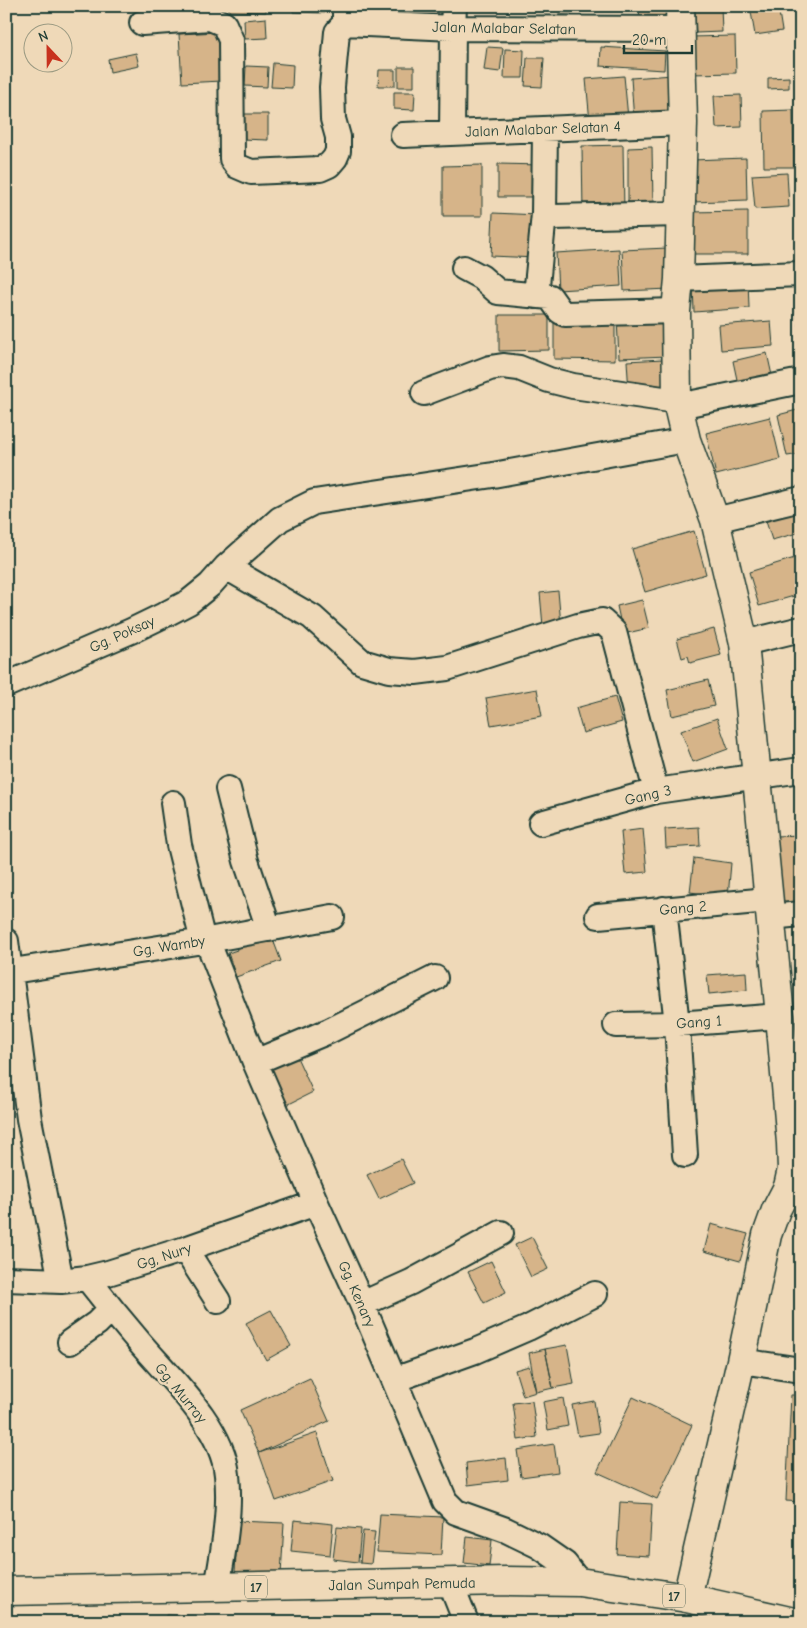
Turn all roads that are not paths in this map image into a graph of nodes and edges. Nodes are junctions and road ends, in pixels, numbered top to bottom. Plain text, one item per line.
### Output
1 (345, 15) edge
2 (453, 17) edge
3 (680, 18) edge
4 (142, 23) dead end
5 (683, 123) junction
6 (545, 130) junction
7 (452, 133) junction
8 (403, 136) dead end
9 (544, 214) junction
10 (680, 214) junction
11 (464, 268) dead end
12 (801, 274) edge
13 (679, 278) junction
14 (536, 296) junction
15 (676, 311) junction
16 (801, 382) edge
17 (424, 393) dead end
18 (678, 403) junction
19 (686, 440) junction
20 (801, 499) edge
21 (716, 520) junction
22 (226, 567) junction
23 (801, 629) edge
24 (744, 643) junction
25 (6, 685) edge
26 (801, 770) edge
27 (758, 776) junction
28 (228, 789) dead end
29 (656, 791) junction
30 (173, 803) dead end
31 (540, 824) dead end
32 (769, 908) junction
33 (664, 909) junction
34 (801, 914) edge
35 (598, 916) dead end
36 (332, 917) dead end
37 (269, 929) junction
38 (6, 940) edge
39 (205, 941) junction
40 (9, 972) edge
41 (435, 978) dead end
42 (780, 1016) junction
43 (677, 1024) junction
44 (616, 1025) dead end
45 (254, 1062) junction
46 (684, 1155) dead end
47 (794, 1187) edge
48 (316, 1203) junction
49 (501, 1233) dead end
50 (185, 1249) junction
51 (87, 1278) junction
52 (6, 1279) edge
53 (61, 1280) junction
54 (595, 1294) dead end
55 (218, 1301) dead end
56 (362, 1304) junction
57 (112, 1309) junction
58 (70, 1342) dead end
59 (741, 1361) junction
60 (801, 1370) edge
61 (394, 1380) junction
62 (450, 1582) junction
63 (566, 1582) junction
64 (217, 1588) junction
65 (6, 1591) edge
66 (687, 1598) junction
67 (466, 1622) edge
68 (794, 1622) edge

1 - 2 street, Jalan Malabar Selatan
1 - 4 street
2 - 3 street, Jalan Malabar Selatan
2 - 7 street
3 - 5 main road
5 - 6 street, Jalan Malabar Selatan 4
5 - 10 main road
6 - 7 street, Jalan Malabar Selatan 4
6 - 9 street
7 - 8 street, Jalan Malabar Selatan 4
9 - 10 street
9 - 14 street
10 - 13 main road
11 - 14 street
12 - 13 street
13 - 15 main road
14 - 15 street
15 - 18 main road
16 - 18 street
17 - 18 street
18 - 19 main road
19 - 21 main road
19 - 22 street, Gg. Poksay
20 - 21 street
21 - 24 main road
22 - 25 street, Gg. Poksay
22 - 29 street
23 - 24 street
24 - 27 main road
26 - 27 street, Gang 3
27 - 29 street, Gang 3
27 - 32 main road
28 - 37 street
29 - 31 street, Gang 3
30 - 39 street, Gg. Kenary
32 - 33 street, Gang 2
32 - 34 street, Gang 2
32 - 42 main road
33 - 35 street, Gang 2
33 - 43 street
36 - 37 street, Gg. Wamby
37 - 39 street, Gg. Wamby
38 - 40 street
39 - 40 street, Gg. Wamby
39 - 45 street, Gg. Kenary
40 - 53 street
41 - 45 street
42 - 43 street, Gang 1
42 - 47 main road
43 - 44 street, Gang 1
43 - 46 street
45 - 48 street, Gg. Kenary
47 - 59 main road
48 - 50 street, Gg, Nury
48 - 56 street, Gg. Kenary
49 - 56 street
50 - 51 street, Gg, Nury
50 - 55 street
51 - 53 street, Gg, Nury
51 - 57 street, Gg. Murray
52 - 53 street, Gg, Nury
54 - 61 street
56 - 61 street, Gg. Kenary
57 - 58 street
57 - 64 street, Gg. Murray
59 - 60 street
59 - 66 main road
61 - 63 street, Gg. Kenary
62 - 63 main road, Jalan Sumpah Pemuda / 17
62 - 64 main road, Jalan Sumpah Pemuda / 17
62 - 67 street
63 - 66 main road, Jalan Sumpah Pemuda / 17
64 - 65 main road, Jalan Sumpah Pemuda / 17
66 - 68 main road, Jalan Sumpah Pemuda / 17

